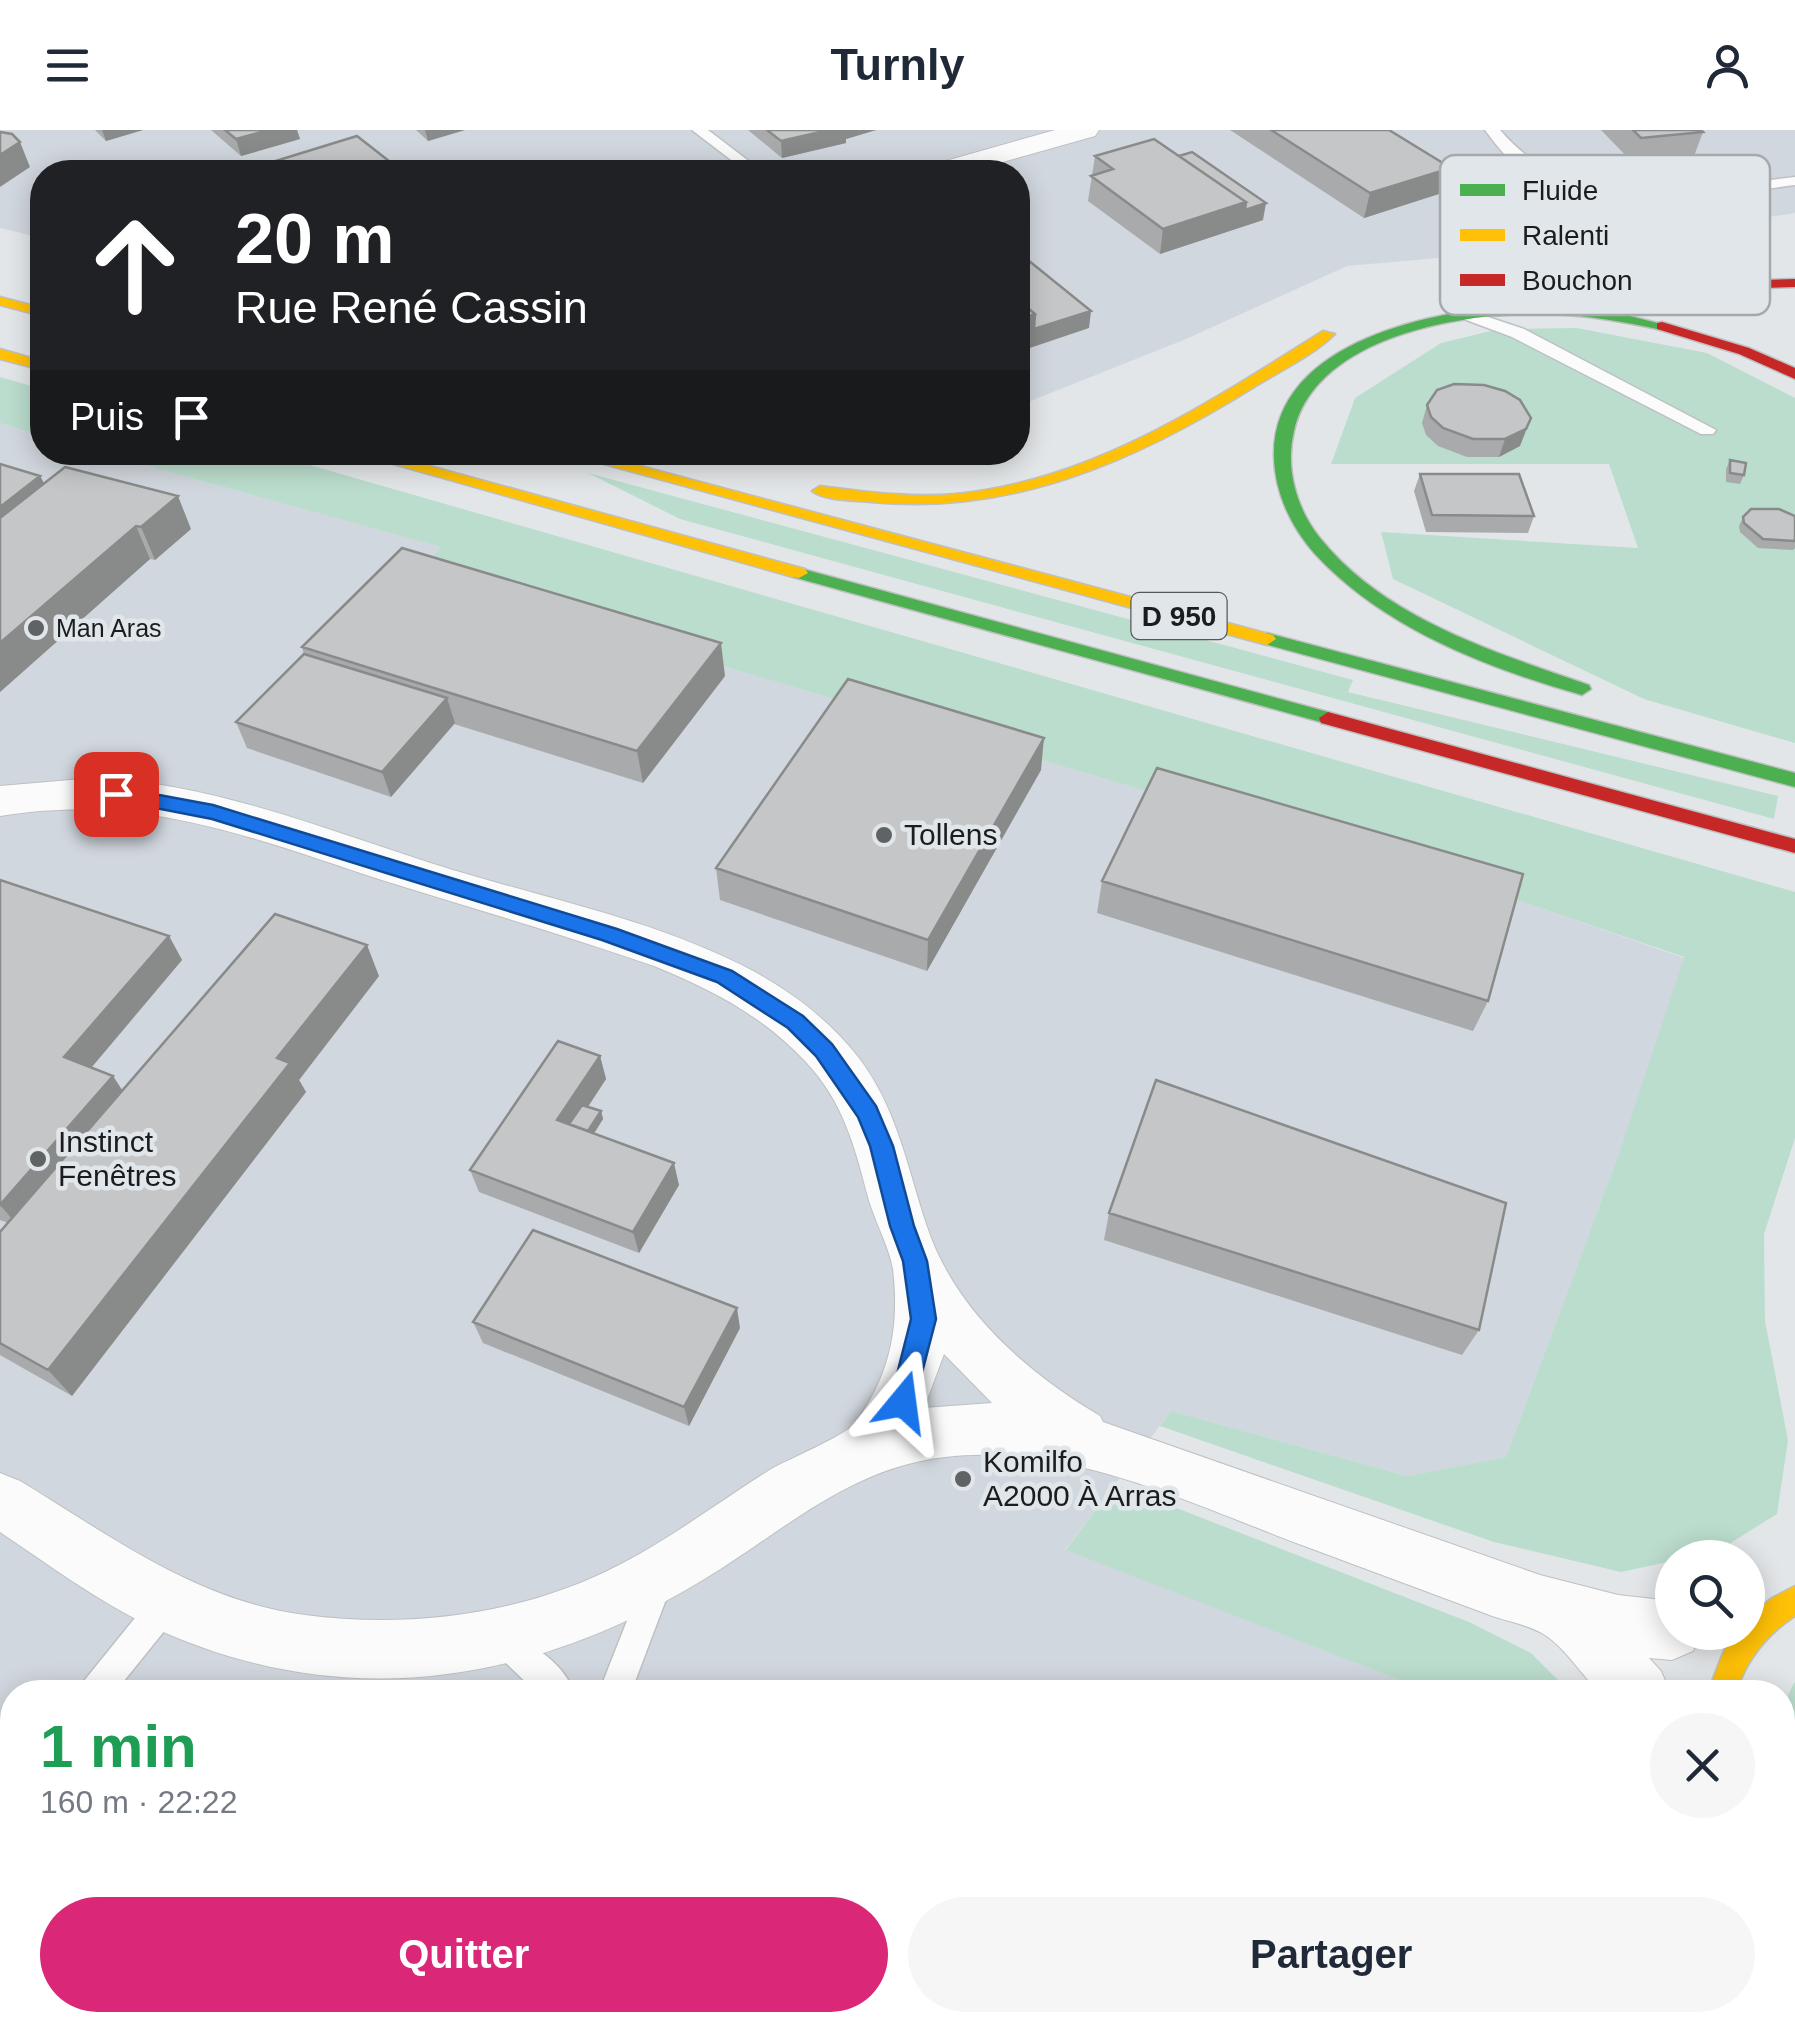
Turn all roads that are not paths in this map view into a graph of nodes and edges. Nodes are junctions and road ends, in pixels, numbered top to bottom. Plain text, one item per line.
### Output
1 (699, 130) edge
2 (1084, 130) edge
3 (1492, 130) edge
4 (1514, 155) edge
5 (740, 160) edge
6 (980, 160) edge
7 (1795, 181) edge
8 (1770, 184) edge
9 (0, 301) edge
10 (1440, 302) edge
11 (30, 309) edge
12 (1386, 311) dead end
13 (1467, 315) joint
14 (1592, 315) edge
15 (1348, 324) dead end
16 (0, 354) edge
17 (30, 363) edge
18 (1795, 371) edge
19 (1707, 430) dead end
20 (406, 465) edge
21 (619, 465) edge
22 (707, 465) edge
23 (715, 467) dead end
24 (792, 486) dead end
25 (1606, 698) dead end
26 (1419, 744) junction
27 (1792, 767) edge
28 (0, 801) edge
29 (1790, 845) edge
30 (1726, 852) dead end
31 (915, 1261) junction
32 (870, 1447) junction
33 (1106, 1448) junction
34 (3, 1507) edge
35 (662, 1574) junction
36 (167, 1603) junction
37 (1775, 1611) edge
38 (1566, 1615) junction
39 (1655, 1628) edge
40 (488, 1640) junction
41 (106, 1680) edge
42 (546, 1680) edge
43 (620, 1680) edge
44 (1628, 1680) edge
45 (1726, 1680) edge

1 - 5 lane
2 - 6 street
3 - 4 lane
7 - 8 lane
9 - 11 main road
10 - 12 main road
13 - 19 lane
13 - 25 main road
14 - 18 main road
15 - 24 main road
16 - 17 main road
20 - 26 main road, D 950
21 - 27 main road, D 950
22 - 23 main road
26 - 29 main road, D 950
26 - 30 main road
28 - 31 street
31 - 32 street
31 - 33 street
32 - 33 street
32 - 35 street
33 - 38 street
34 - 36 street
35 - 40 street
35 - 43 lane
36 - 40 street
36 - 41 lane
37 - 45 main road
38 - 39 street
38 - 44 street
40 - 42 lane

